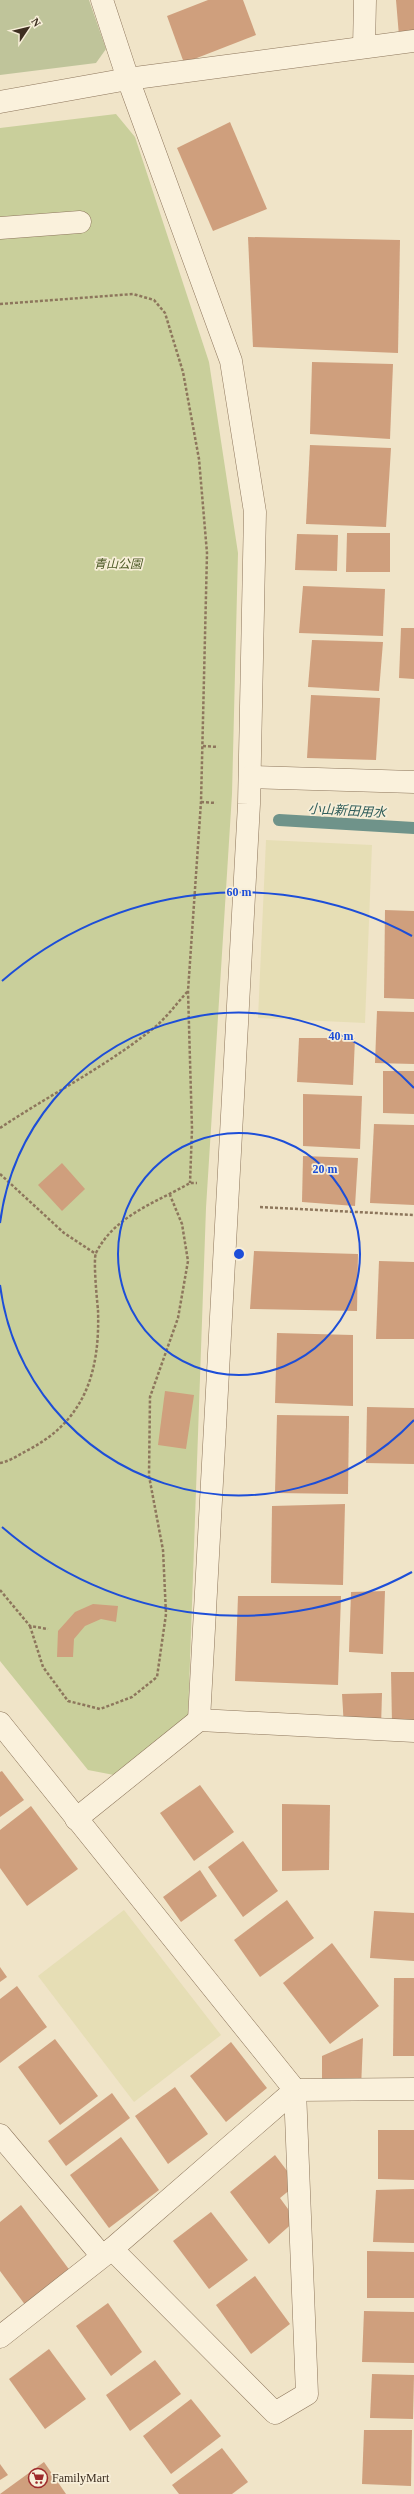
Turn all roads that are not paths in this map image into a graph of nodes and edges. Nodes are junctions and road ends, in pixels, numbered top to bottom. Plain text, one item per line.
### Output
1 (102, 0) edge
2 (365, 0) edge
3 (414, 41) edge
4 (364, 47) junction
5 (128, 79) junction
6 (0, 102) edge
7 (80, 222) dead end
8 (0, 228) edge
9 (250, 777) junction
10 (414, 782) edge
11 (199, 1720) junction
12 (0, 1723) edge
13 (414, 1731) edge
14 (76, 1819) junction
15 (295, 2090) junction
16 (414, 2090) edge
17 (0, 2135) edge
18 (107, 2252) junction
19 (0, 2337) edge

1 - 5 street
2 - 4 street
3 - 4 street
4 - 5 street
5 - 6 street
5 - 9 street
7 - 8 street
9 - 10 street
9 - 11 street
11 - 13 street
11 - 14 street
12 - 14 street
14 - 15 street
15 - 16 street
15 - 18 street
15 - 18 street
17 - 18 street
18 - 19 street

